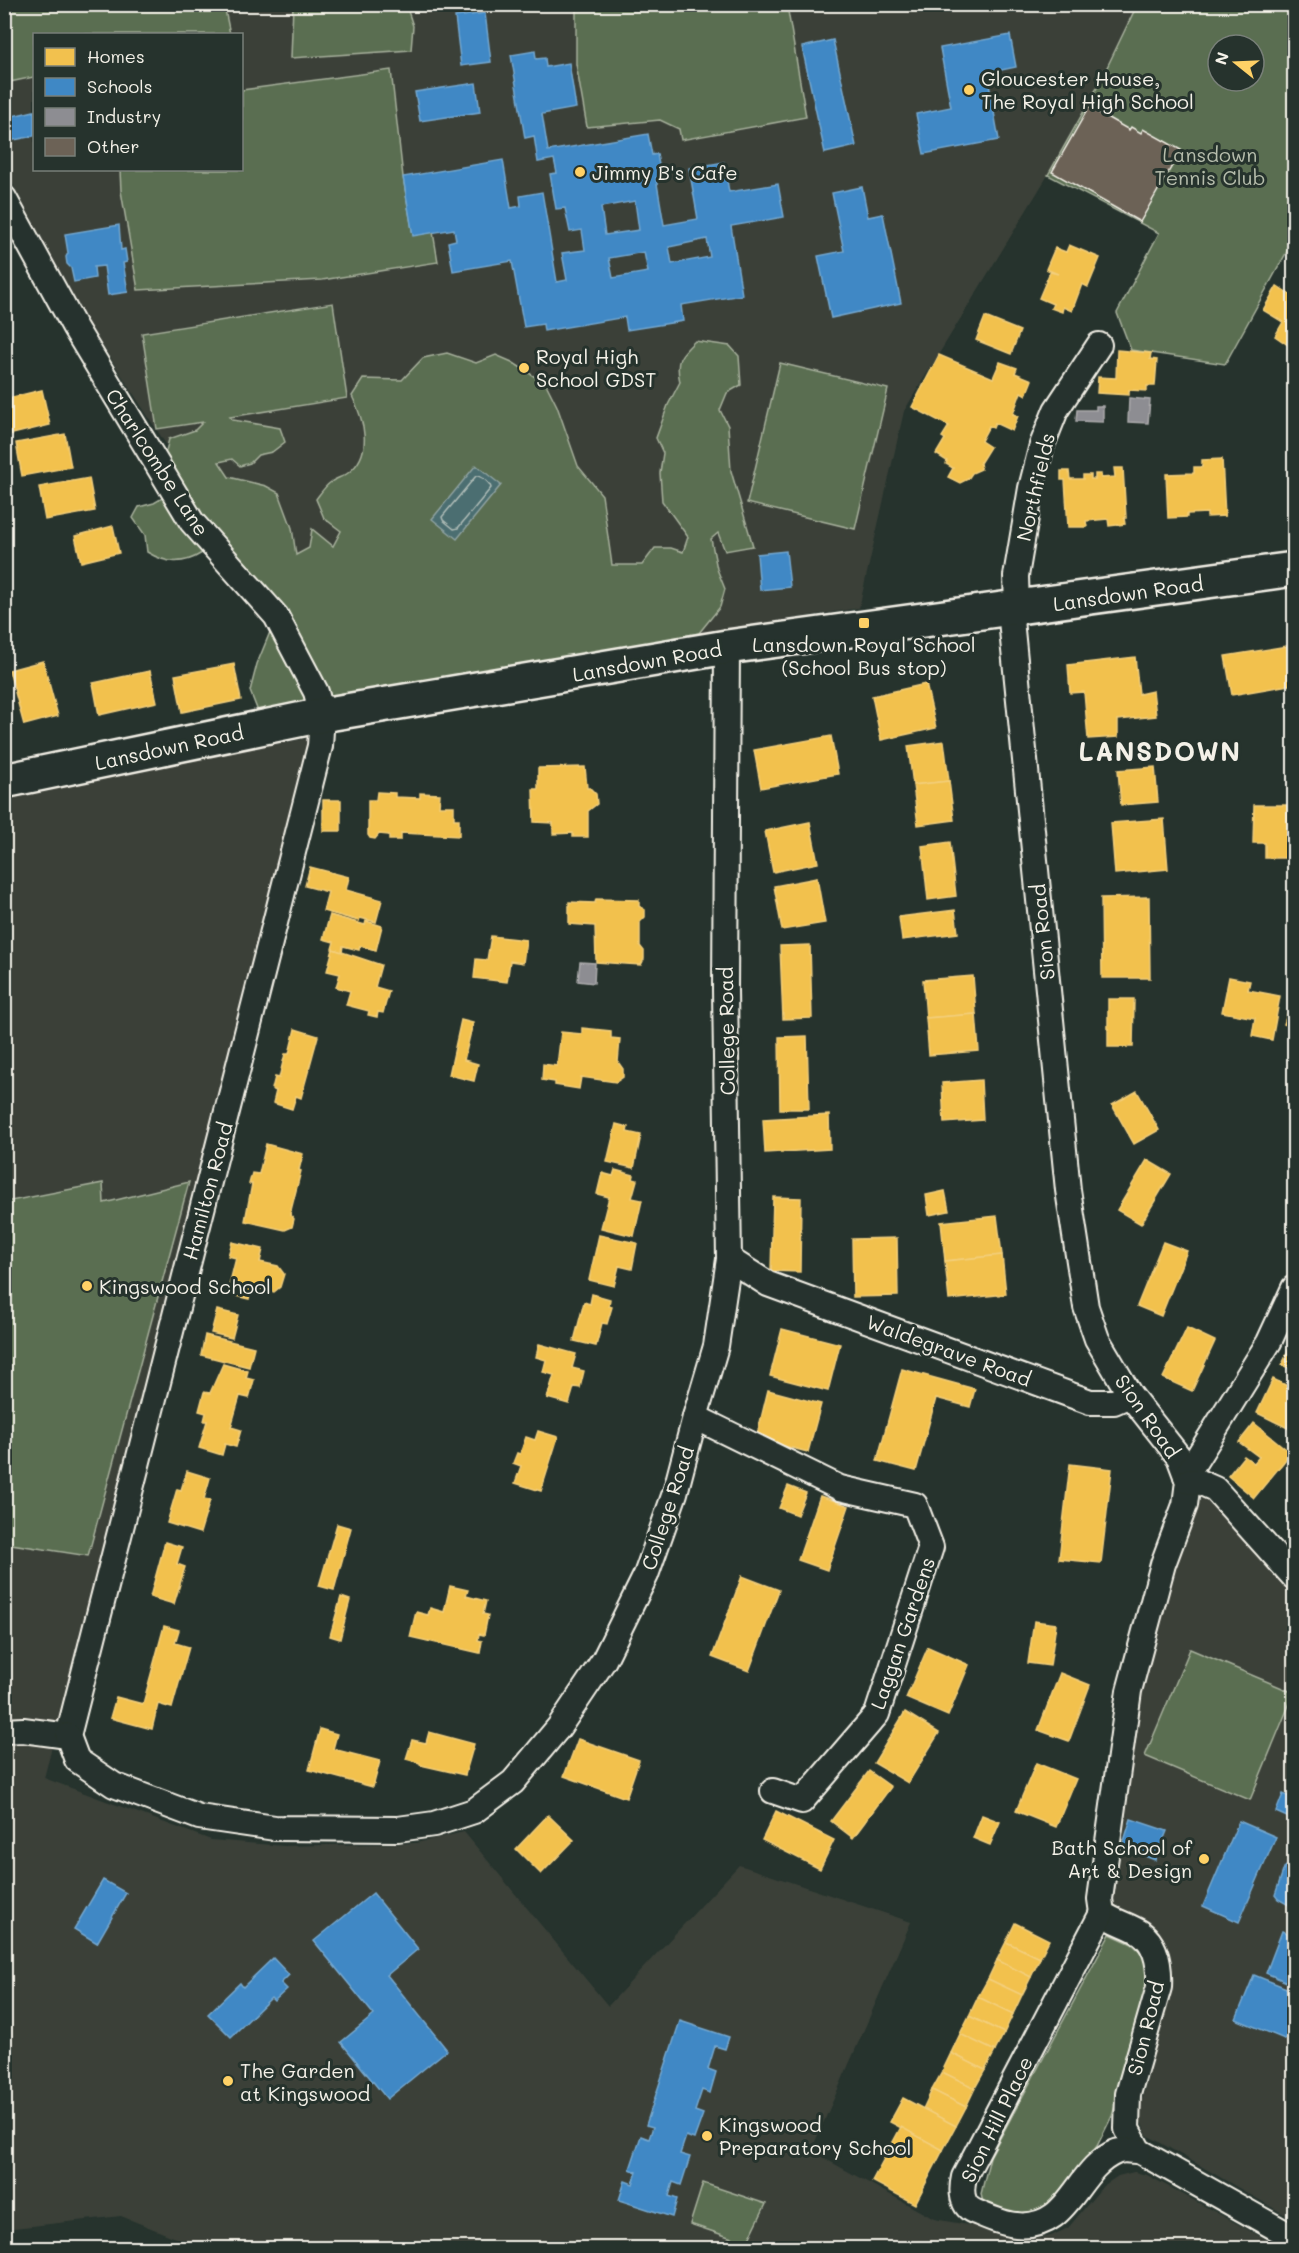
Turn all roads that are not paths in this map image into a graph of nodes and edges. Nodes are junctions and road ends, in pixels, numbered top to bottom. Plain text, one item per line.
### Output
1 (4, 198) edge
2 (1099, 345) dead end
3 (1294, 569) edge
4 (1014, 609) junction
5 (727, 647) junction
6 (322, 716) junction
7 (4, 781) edge
8 (729, 1259) junction
9 (768, 1284) junction
10 (1294, 1288) edge
11 (725, 1293) junction
12 (1130, 1395) junction
13 (695, 1417) junction
14 (1187, 1478) junction
15 (1294, 1576) edge
16 (4, 1731) edge
17 (68, 1736) junction
18 (773, 1791) dead end
19 (1102, 1913) junction
20 (1139, 2151) junction
21 (1294, 2238) edge

1 - 6 street, Charlcombe Lane
2 - 4 street, Northfields
3 - 4 street, Lansdown Road
4 - 5 street, Lansdown Road
4 - 12 street, Sion Road
5 - 6 street, Lansdown Road
5 - 8 street, College Road
6 - 7 street, Lansdown Road
6 - 17 street, Hamilton Road
8 - 9 street, Waldegrave Road
8 - 11 street, College Road
9 - 11 street
9 - 12 street, Waldegrave Road
10 - 14 street
11 - 13 street, College Road
12 - 14 street, Sion Road
13 - 17 street, College Road
13 - 18 street, Laggan Gardens
14 - 15 street
14 - 19 street, Sion Road
16 - 17 street
19 - 20 street, Sion Road
19 - 20 street, Sion Hill Place
20 - 21 street

